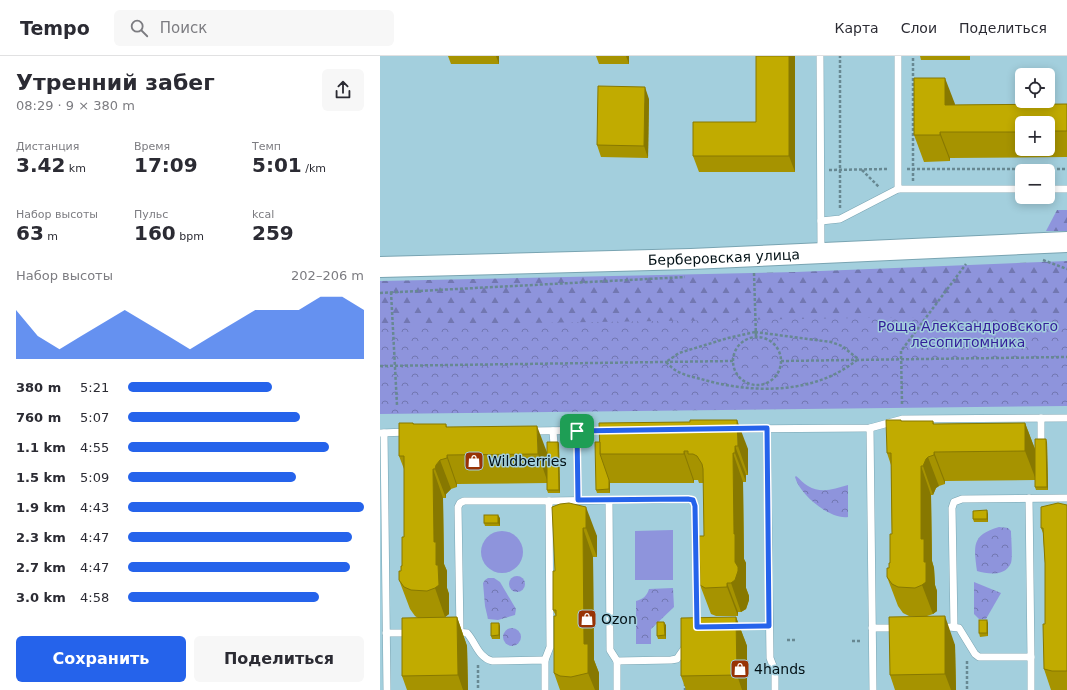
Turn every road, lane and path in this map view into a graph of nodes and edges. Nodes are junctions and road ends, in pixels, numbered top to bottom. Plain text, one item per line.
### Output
1 (820, 56) edge
2 (840, 56) edge
3 (898, 56) edge
4 (913, 56) edge
5 (861, 169) junction
6 (898, 169) junction
7 (913, 169) junction
8 (1067, 169) edge
9 (821, 170) junction
10 (840, 170) junction
11 (898, 189) junction
12 (913, 189) junction
13 (1015, 189) edge
14 (1055, 189) edge
15 (1067, 189) edge
16 (887, 195) junction
17 (840, 218) junction
18 (821, 221) junction
19 (1067, 242) edge
20 (820, 253) junction
21 (1038, 258) dead end
22 (968, 260) dead end
23 (380, 267) edge
24 (1067, 269) edge
25 (754, 273) dead end
26 (391, 292) dead end
27 (755, 332) junction
28 (756, 337) junction
29 (1067, 357) edge
30 (858, 359) junction
31 (901, 359) junction
32 (733, 361) junction
33 (780, 361) junction
34 (666, 362) junction
35 (380, 366) edge
36 (394, 366) junction
37 (757, 387) junction
38 (902, 404) dead end
39 (397, 405) dead end
40 (1041, 418) junction
41 (1067, 418) edge
42 (767, 428) junction
43 (870, 428) junction
44 (728, 429) edge
45 (618, 430) edge
46 (523, 431) edge
47 (553, 431) junction
48 (577, 431) junction
49 (415, 432) edge
50 (382, 433) edge
51 (1041, 442) edge
52 (554, 445) edge
53 (1029, 498) junction
54 (1067, 498) edge
55 (549, 500) junction
56 (578, 500) junction
57 (609, 500) junction
58 (726, 626) edge
59 (769, 626) junction
60 (909, 627) edge
61 (939, 627) edge
62 (954, 627) junction
63 (698, 628) edge
64 (872, 628) junction
65 (386, 633) junction
66 (416, 633) edge
67 (787, 640) dead end
68 (795, 640) dead end
69 (967, 640) junction
70 (688, 641) edge
71 (852, 641) dead end
72 (861, 641) dead end
73 (478, 649) junction
74 (1031, 658) junction
75 (545, 660) junction
76 (616, 661) junction
77 (685, 676) edge
78 (387, 690) edge
79 (478, 690) edge
80 (545, 690) edge
81 (617, 690) edge
82 (685, 690) edge
83 (775, 690) edge
84 (873, 690) edge
85 (967, 690) edge
86 (1031, 690) edge

1 - 9 lane
2 - 10 path
3 - 6 lane
4 - 7 path
5 - 6 path
5 - 10 path
5 - 16 path
6 - 7 path
6 - 11 lane
7 - 8 path
7 - 12 path
9 - 10 path
9 - 18 lane
10 - 17 path
11 - 12 lane
11 - 16 lane
12 - 13 lane
14 - 15 lane
16 - 17 lane
17 - 18 lane
18 - 20 lane
19 - 20 street, Берберовская улица
20 - 23 street, Берберовская улица
21 - 24 path
22 - 31 path
25 - 27 path
26 - 36 path
27 - 28 path
27 - 30 path
27 - 34 path
28 - 32 path
28 - 33 path
29 - 31 path
30 - 31 path
30 - 33 path
30 - 37 path
31 - 38 path
32 - 34 path
32 - 37 path
33 - 37 path
34 - 36 path
34 - 37 path
35 - 36 path
36 - 39 path
40 - 41 lane
40 - 43 lane
40 - 51 lane
42 - 43 lane
42 - 44 lane
42 - 59 lane
43 - 64 lane
45 - 48 lane
46 - 47 lane
47 - 48 lane
47 - 52 lane
48 - 56 lane
49 - 50 lane
50 - 65 lane
53 - 54 lane
53 - 62 lane
53 - 74 lane
55 - 56 lane
55 - 73 lane
55 - 75 lane
56 - 57 lane
57 - 63 lane
57 - 76 lane
58 - 59 lane
59 - 83 lane
60 - 64 lane
61 - 62 lane
62 - 69 lane
64 - 84 lane
65 - 66 lane
65 - 78 lane
67 - 68 path
69 - 74 lane
69 - 85 path
70 - 76 lane
71 - 72 path
73 - 75 lane
73 - 79 path
74 - 86 lane
75 - 80 lane
76 - 81 lane
77 - 82 path

